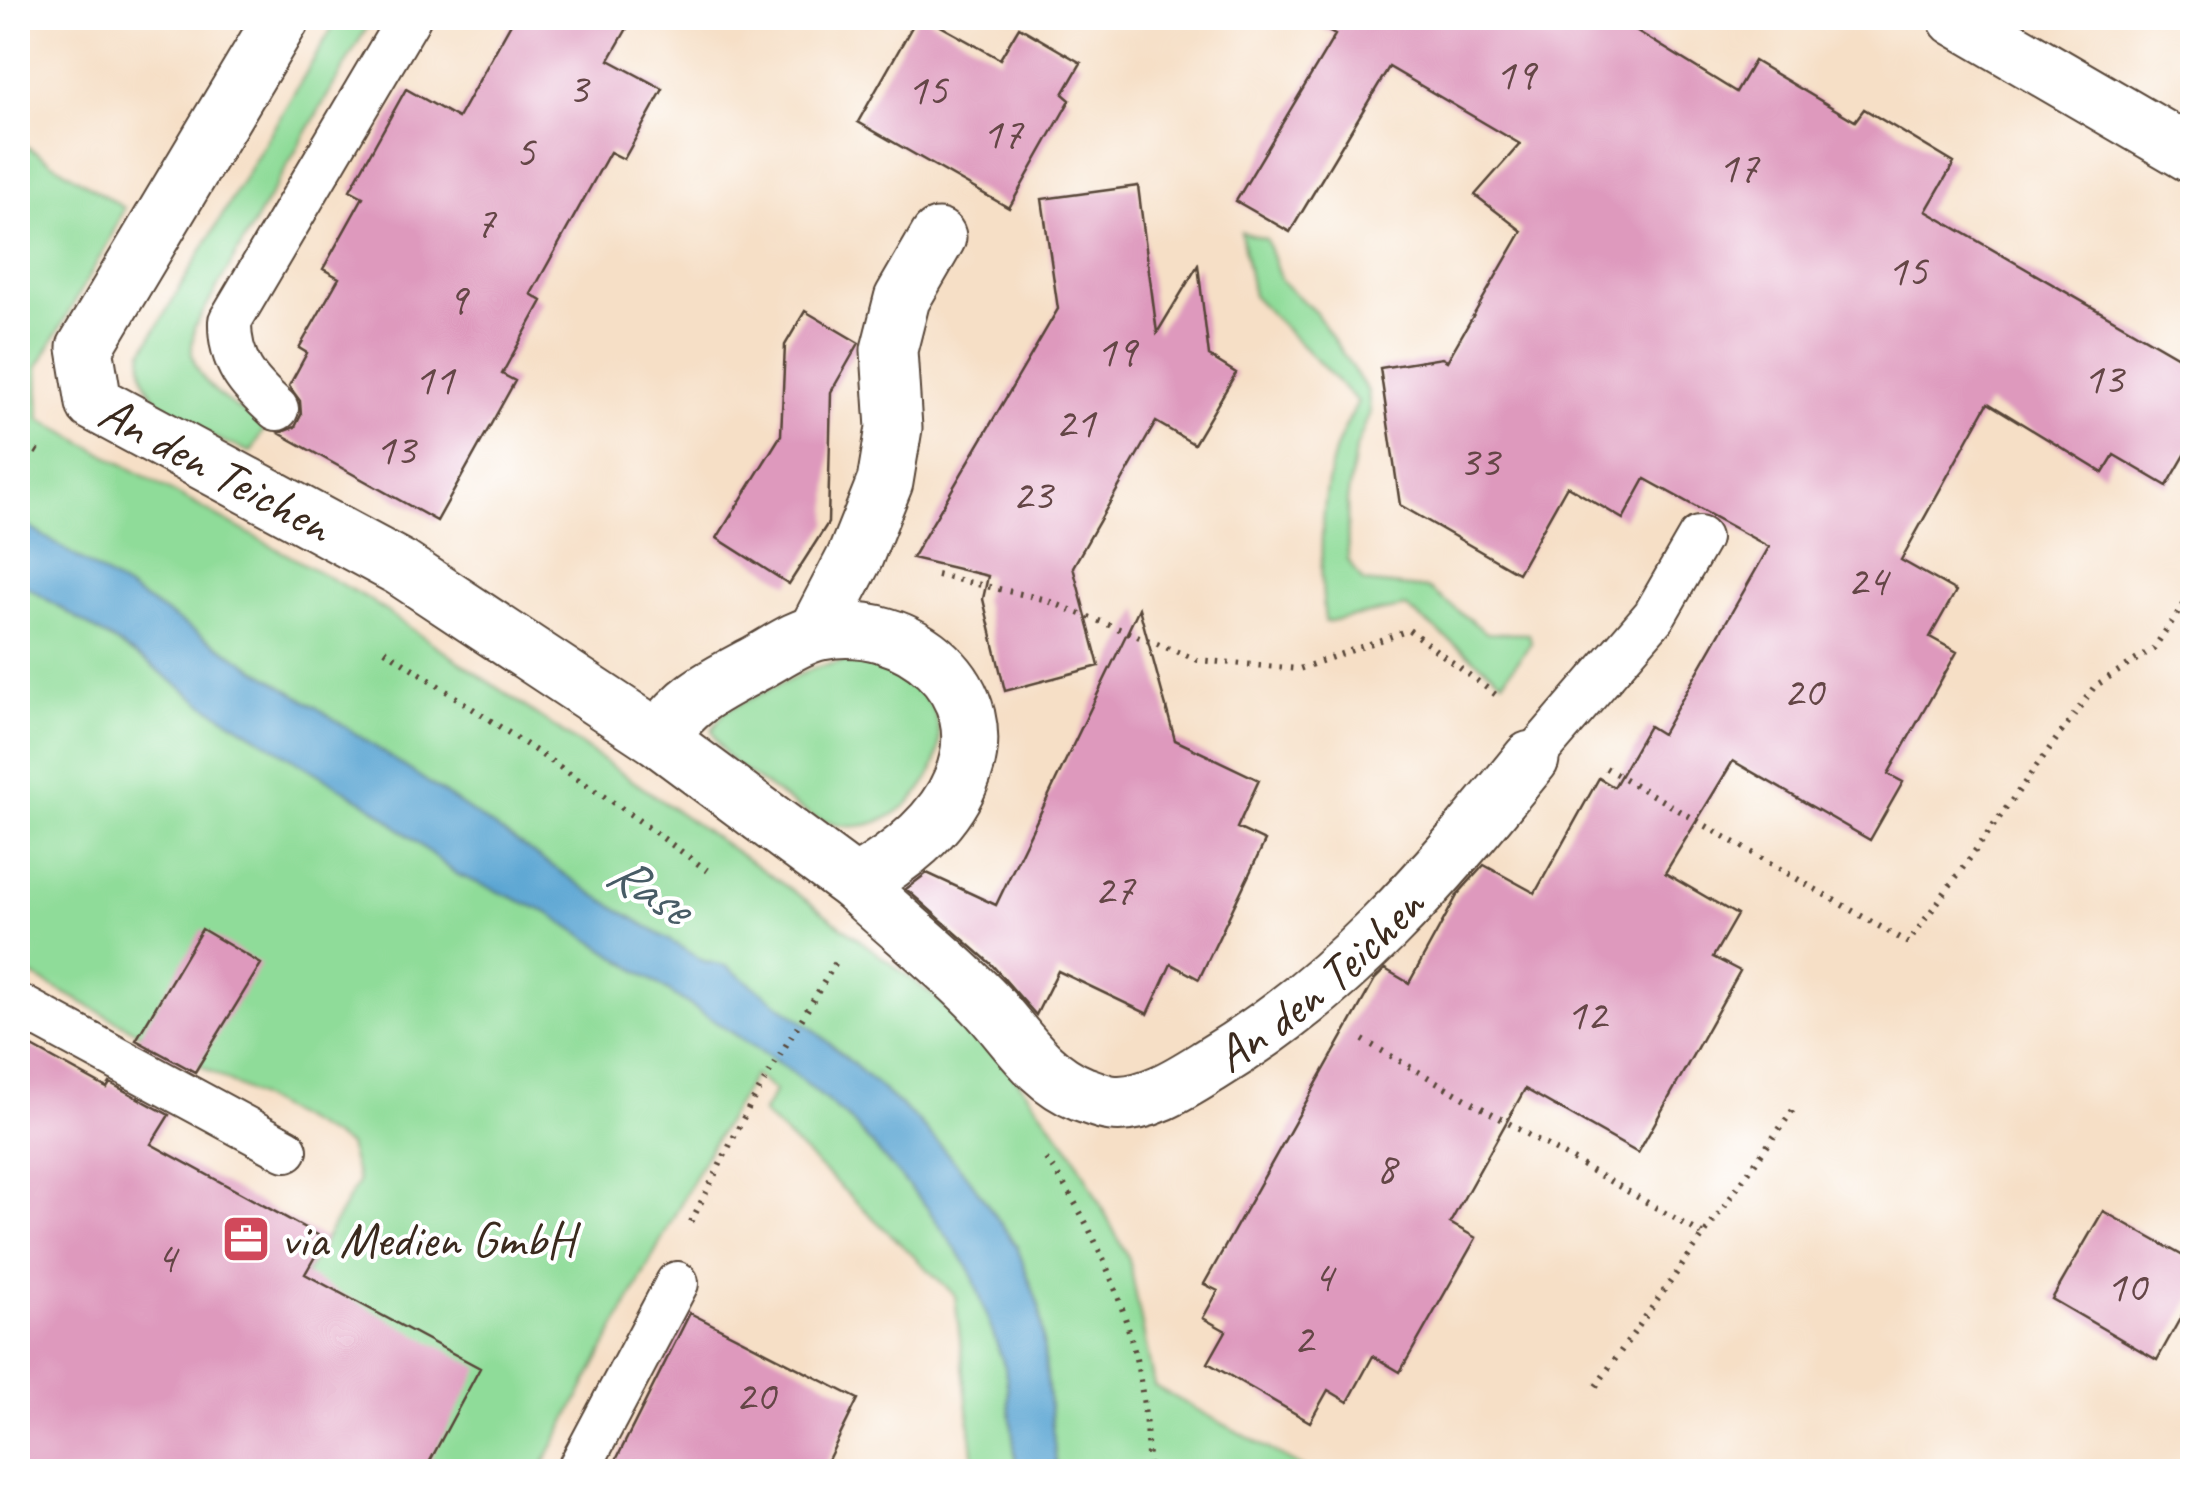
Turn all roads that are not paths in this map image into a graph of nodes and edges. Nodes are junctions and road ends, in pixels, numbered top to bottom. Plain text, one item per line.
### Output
1 (282, 18) edge
2 (409, 18) edge
3 (1956, 18) edge
4 (2192, 155) edge
5 (938, 237) dead end
6 (277, 409) dead end
7 (1699, 538) dead end
8 (816, 632) junction
9 (658, 738) junction
10 (1531, 759) joint
11 (854, 884) junction
12 (18, 1005) edge
13 (286, 1150) dead end
14 (677, 1283) road end
15 (577, 1472) edge

1 - 9 street, An den Teichen
2 - 6 lane
3 - 4 street
5 - 8 street
7 - 10 lane, An den Teichen
8 - 9 street
8 - 11 street
9 - 11 street, An den Teichen
10 - 11 street, An den Teichen
12 - 13 lane
14 - 15 lane

